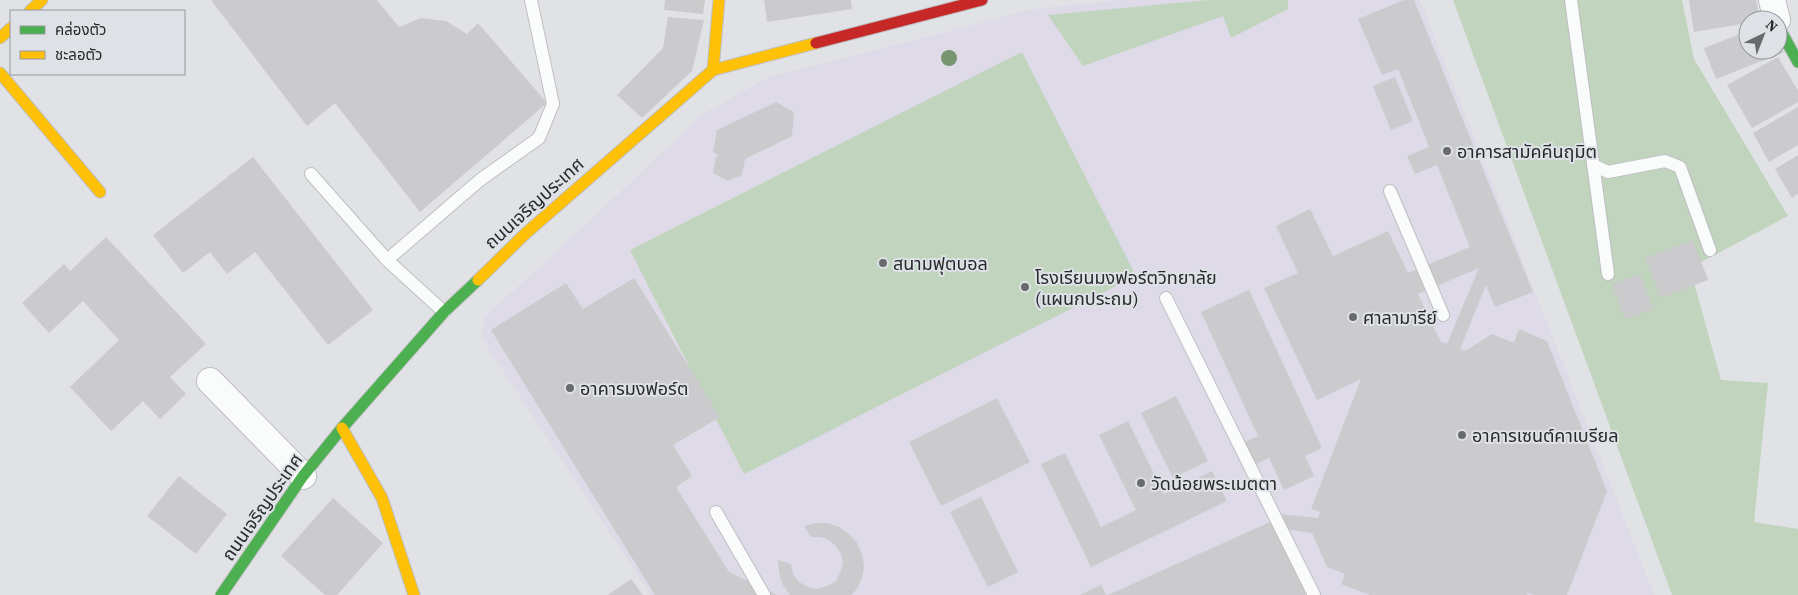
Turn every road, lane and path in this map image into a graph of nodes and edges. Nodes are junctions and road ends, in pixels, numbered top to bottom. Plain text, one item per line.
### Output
1 (42, 0) edge
2 (531, 0) edge
3 (719, 0) edge
4 (982, 0) edge
5 (1571, 0) edge
6 (31, 10) edge
7 (10, 29) edge
8 (0, 38) edge
9 (1788, 44) edge
10 (1798, 62) edge
11 (713, 70) junction
12 (0, 73) edge
13 (1593, 165) junction
14 (311, 174) dead end
15 (1390, 191) dead end
16 (100, 192) dead end
17 (1710, 250) dead end
18 (387, 260) junction
19 (1608, 274) dead end
20 (1166, 298) dead end
21 (444, 312) junction
22 (1443, 315) dead end
23 (210, 381) dead end
24 (342, 428) junction
25 (303, 476) junction
26 (716, 512) dead end
27 (221, 595) edge
28 (414, 595) edge
29 (764, 595) edge
30 (1314, 595) edge

1 - 6 street
2 - 18 lane
3 - 11 street
4 - 11 street, ถนนเจริญประเทศ
5 - 13 lane
7 - 8 street
9 - 10 street
11 - 21 street, ถนนเจริญประเทศ
12 - 16 street
13 - 17 lane
13 - 19 lane
14 - 18 lane
15 - 22 lane
18 - 21 lane
20 - 30 lane
21 - 24 street, ถนนเจริญประเทศ
23 - 25 street
24 - 25 street, ถนนเจริญประเทศ
24 - 28 street
25 - 27 street, ถนนเจริญประเทศ
26 - 29 lane

